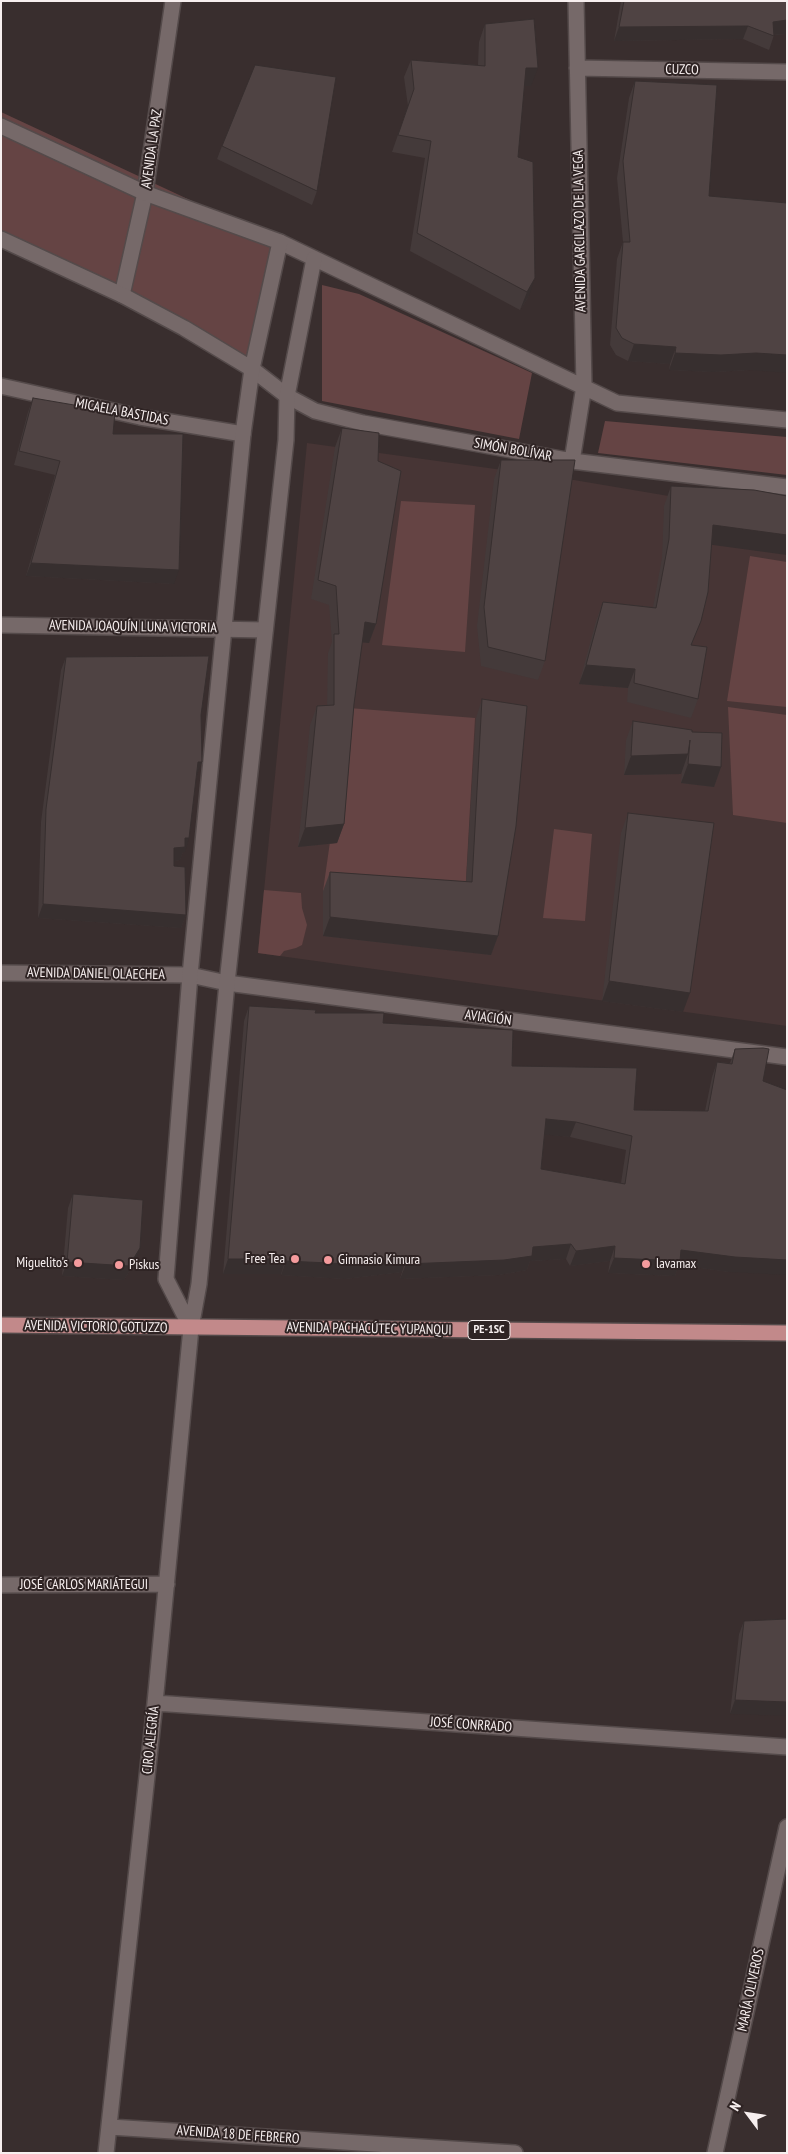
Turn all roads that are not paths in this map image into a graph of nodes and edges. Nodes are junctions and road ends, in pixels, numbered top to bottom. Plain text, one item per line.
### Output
1 (174, 1) edge
2 (576, 1) edge
3 (577, 68) junction
4 (787, 72) edge
5 (1, 126) edge
6 (145, 193) junction
7 (1, 240) edge
8 (280, 242) junction
9 (314, 259) junction
10 (122, 295) junction
11 (252, 369) junction
12 (1, 386) edge
13 (584, 386) junction
14 (287, 396) junction
15 (787, 420) edge
16 (244, 434) junction
17 (572, 461) junction
18 (787, 487) edge
19 (1, 625) edge
20 (225, 628) junction
21 (265, 630) junction
22 (1, 973) edge
23 (190, 975) junction
24 (226, 983) junction
25 (787, 1057) edge
26 (1, 1325) edge
27 (191, 1328) junction
28 (787, 1333) edge
29 (167, 1584) junction
30 (1, 1585) edge
31 (156, 1703) junction
32 (787, 1747) edge
33 (787, 1827) edge
34 (110, 2127) junction
35 (106, 2153) edge
36 (515, 2153) edge
37 (715, 2153) edge

1 - 6 street, AVENIDA LA PAZ
2 - 3 street, AVENIDA GARCILAZO DE LA VEGA
3 - 4 street, CUZCO
3 - 13 street, AVENIDA GARCILAZO DE LA VEGA
5 - 6 street
6 - 8 street
6 - 10 street, AVENIDA LA PAZ
7 - 10 street, SIMÓN BOLÍVAR
8 - 9 street
8 - 11 street
9 - 13 street
9 - 14 street, CIRO ALEGRÍA
10 - 11 street, SIMÓN BOLÍVAR
11 - 14 street, SIMÓN BOLÍVAR
11 - 16 street
12 - 16 street, MICAELA BASTIDAS
13 - 15 street
13 - 17 street, AVENIDA GARCILAZO DE LA VEGA
14 - 17 street, SIMÓN BOLÍVAR
14 - 21 street, CIRO ALEGRÍA
16 - 20 street
17 - 18 street, SIMÓN BOLÍVAR
19 - 20 street, AVENIDA JOAQUÍN LUNA VICTORIA
20 - 21 street, AVENIDA JOAQUÍN LUNA VICTORIA
20 - 23 street
21 - 24 street, CIRO ALEGRÍA
22 - 23 street, AVENIDA DANIEL OLAECHEA
23 - 24 street, AVIACIÓN
23 - 27 street
24 - 25 street, AVIACIÓN
24 - 27 street, CIRO ALEGRÍA
26 - 27 main road, AVENIDA VICTORIO GOTUZZO / PE-1SC
27 - 28 main road, AVENIDA PACHACÚTEC YUPANQUI / PE-1SC
27 - 29 street, CIRO ALEGRÍA
29 - 30 street, JOSÉ CARLOS MARIÁTEGUI
29 - 31 street, CIRO ALEGRÍA
31 - 32 street, JOSÉ CONRRADO
31 - 34 street, CIRO ALEGRÍA
33 - 37 street, MARÍA OLIVEROS
34 - 35 street, CIRO ALEGRÍA
34 - 36 street, AVENIDA 18 DE FEBRERO

